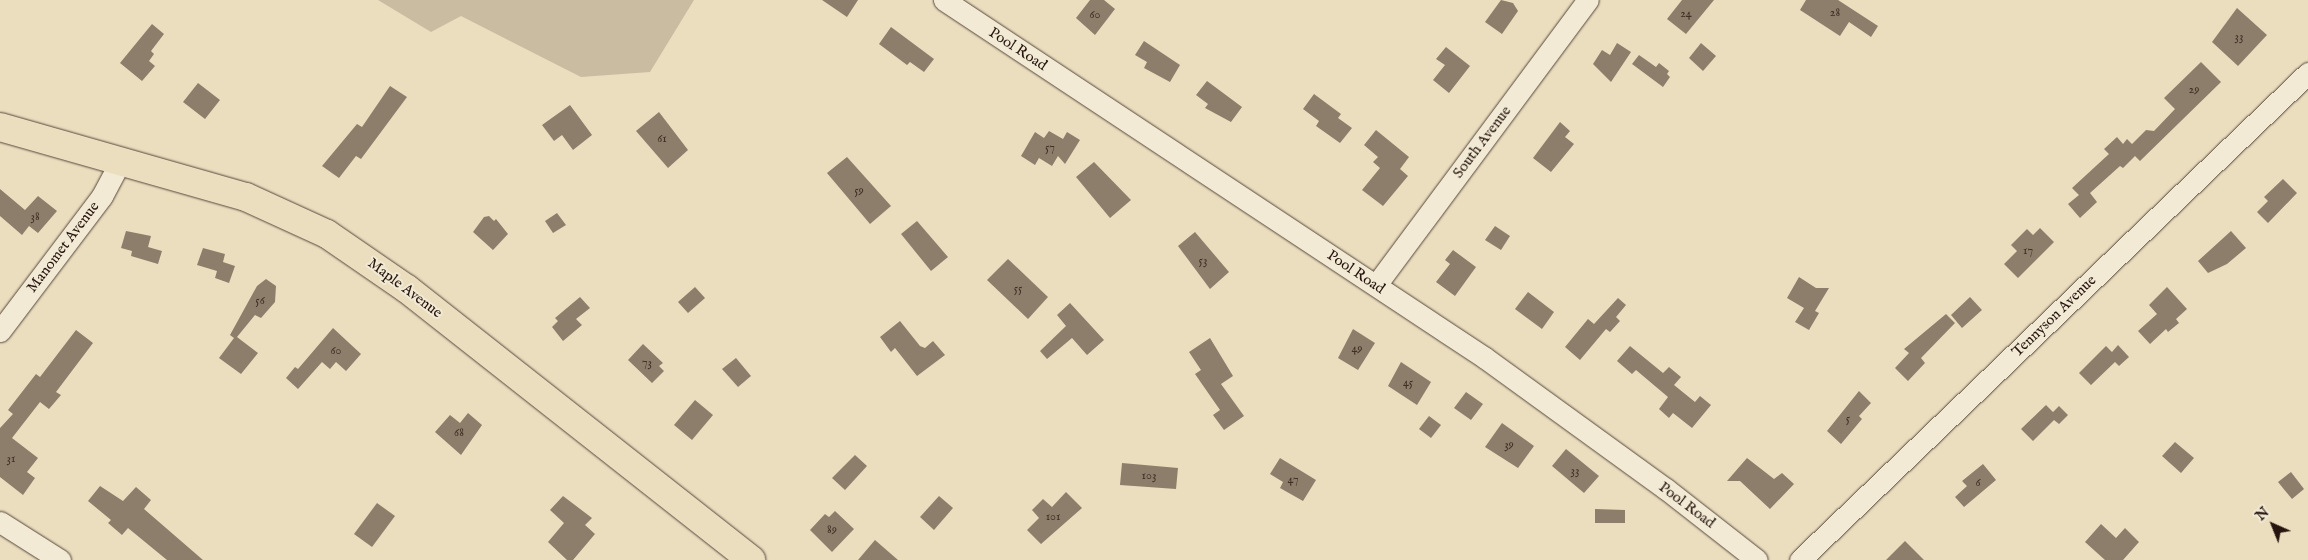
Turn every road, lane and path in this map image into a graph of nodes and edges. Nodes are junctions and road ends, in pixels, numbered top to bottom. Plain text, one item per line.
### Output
1 (944, 0) edge
2 (1588, 0) edge
3 (2308, 73) edge
4 (0, 127) edge
5 (121, 161) junction
6 (1376, 285) junction
7 (0, 330) edge
8 (0, 522) edge
9 (60, 560) edge
10 (751, 560) edge
11 (1757, 560) edge
12 (1800, 560) edge

1 - 6 street, Pool Road
2 - 6 street, South Avenue
3 - 12 street, Tennyson Avenue
4 - 5 main road, Maple Avenue
5 - 7 street, Manomet Avenue
5 - 10 main road, Maple Avenue
6 - 11 street, Pool Road
8 - 9 street

